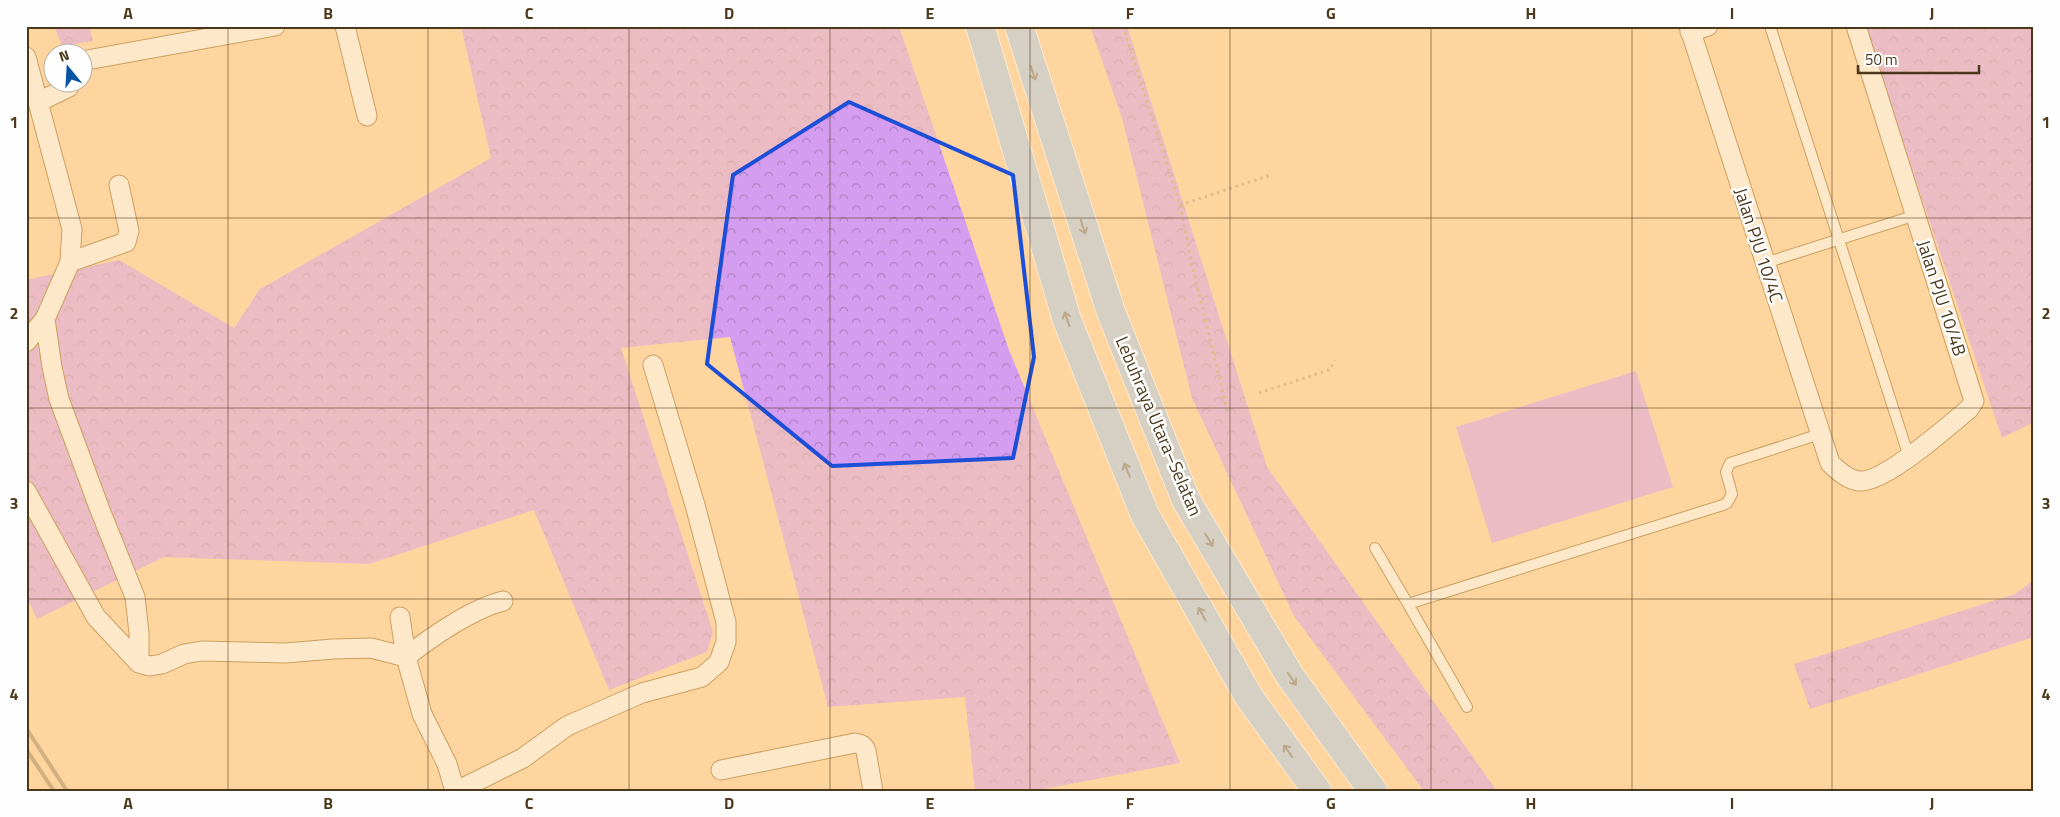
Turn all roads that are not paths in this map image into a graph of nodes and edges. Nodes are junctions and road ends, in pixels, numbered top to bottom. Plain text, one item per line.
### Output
1 (275, 26) edge
2 (345, 26) edge
3 (980, 26) edge
4 (1019, 26) edge
5 (1708, 26) edge
6 (1770, 26) edge
7 (1856, 26) edge
8 (1689, 29) edge
9 (211, 32) edge
10 (26, 57) edge
11 (92, 59) edge
12 (59, 92) edge
13 (38, 102) junction
14 (366, 116) dead end
15 (119, 185) dead end
16 (1916, 215) junction
17 (1839, 240) junction
18 (70, 262) junction
19 (1765, 263) junction
20 (45, 319) junction
21 (26, 342) edge
22 (653, 365) dead end
23 (1820, 434) junction
24 (1909, 457) junction
25 (1830, 463) joint
26 (26, 490) edge
27 (1376, 548) dead end
28 (503, 601) dead end
29 (1408, 604) junction
30 (400, 617) dead end
31 (406, 657) junction
32 (139, 664) junction
33 (1467, 707) dead end
34 (721, 770) dead end
35 (456, 791) edge
36 (873, 791) edge
37 (1317, 791) edge
38 (1373, 791) edge

1 - 9 street
2 - 14 street
37 -> 3 highway
4 -> 38 highway, Lebuhraya Utara–Selatan
5 - 8 street
6 - 17 lane
7 - 16 street, Jalan PJU 10/4B
8 - 19 street, Jalan PJU 10/4C
9 - 11 street
10 - 13 street
12 - 13 street
13 - 18 street
15 - 18 street
16 - 17 lane
16 - 24 street, Jalan PJU 10/4B
17 - 19 lane
17 - 24 lane
18 - 20 street
19 - 23 street, Jalan PJU 10/4C
20 - 21 street
20 - 32 street
22 - 35 street
23 - 25 street, Jalan PJU 10/4C
23 - 29 lane
24 - 25 street, Jalan PJU 10/4B
26 - 32 street
27 - 29 lane
28 - 31 street
29 - 33 lane
30 - 31 street
31 - 32 street
31 - 35 street
34 - 36 street

